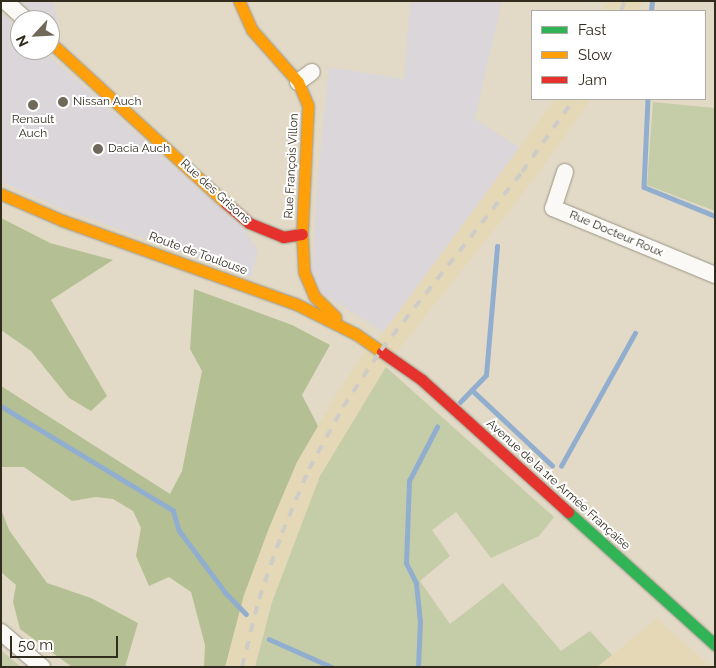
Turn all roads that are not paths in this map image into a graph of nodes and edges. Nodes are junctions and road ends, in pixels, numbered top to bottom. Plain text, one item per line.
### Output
1 (5, 1) edge
2 (240, 1) edge
3 (15, 10) edge
4 (60, 51) edge
5 (312, 72) dead end
6 (298, 82) junction
7 (565, 172) dead end
8 (1, 194) edge
9 (302, 234) junction
10 (715, 275) edge
11 (356, 334) junction
12 (381, 350) joint
13 (1, 632) edge
14 (715, 645) edge
15 (42, 667) edge

1 - 3 street
2 - 6 main road, Rue François Villon
4 - 9 main road, Rue des Grisons
5 - 6 street
6 - 9 main road, Rue François Villon
7 - 10 street, Rue Docteur Roux
8 - 11 main road, Route de Toulouse
9 - 11 main road
11 - 12 main road, Route de Toulouse
12 - 14 main road, Avenue de la 1re Armée Française
13 - 15 street

